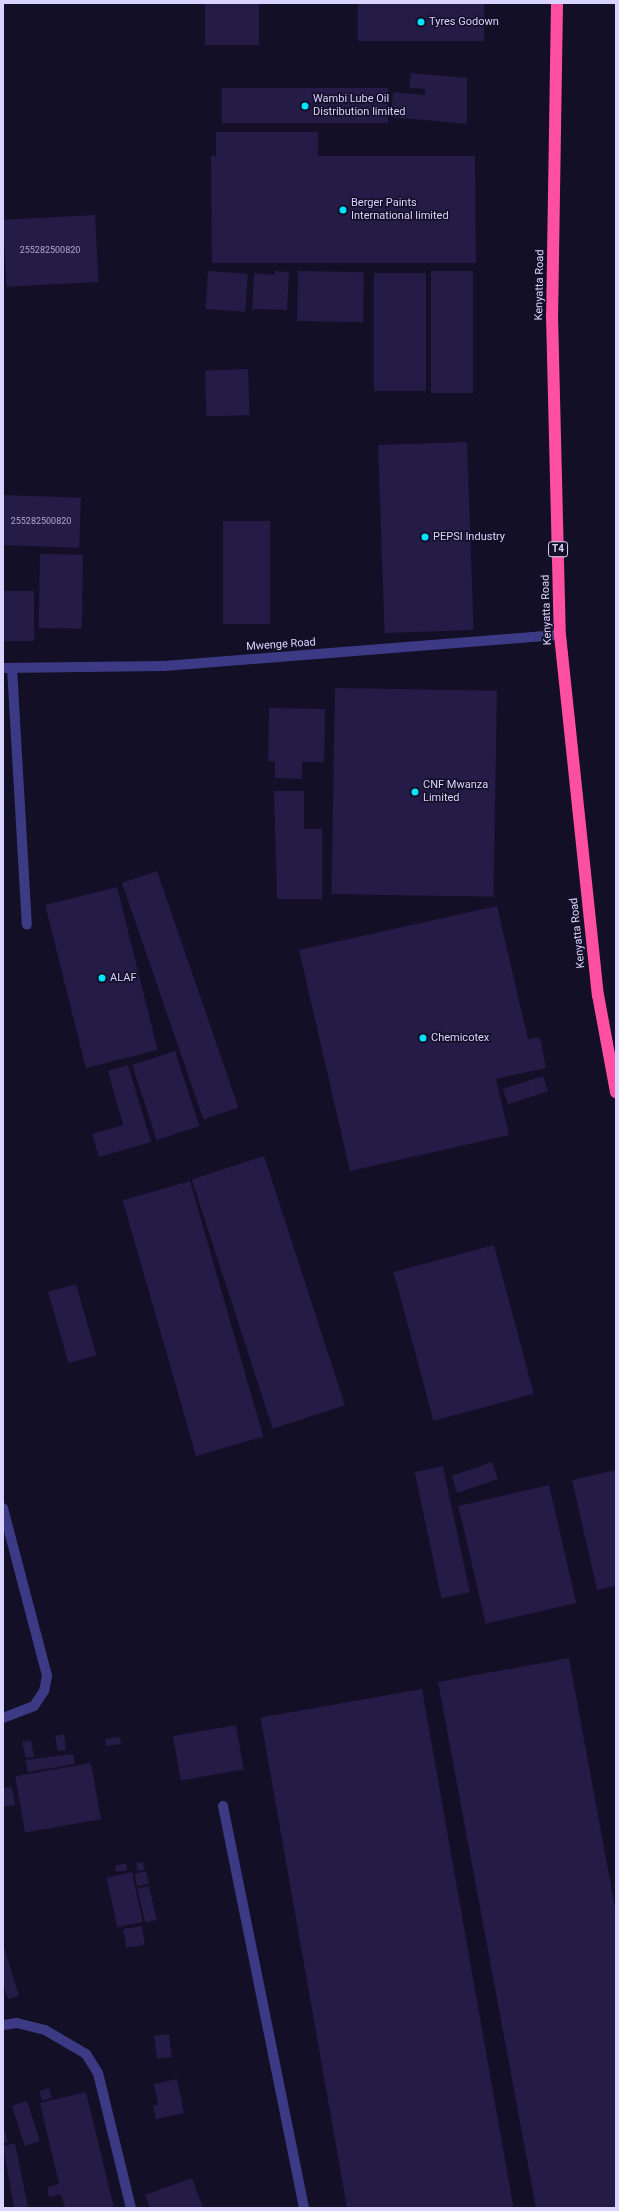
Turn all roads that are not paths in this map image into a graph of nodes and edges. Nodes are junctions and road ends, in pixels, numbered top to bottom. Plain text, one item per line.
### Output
1 (557, 3) edge
2 (560, 635) junction
3 (8, 668) edge
4 (27, 925) dead end
5 (616, 1092) edge
6 (3, 1508) edge
7 (3, 1718) edge
8 (223, 1806) dead end
9 (3, 2025) edge
10 (131, 2208) edge
11 (304, 2208) edge

1 - 2 highway, Kenyatta Road / T4
2 - 3 street, Mwenge Road
2 - 5 highway, Kenyatta Road / T4
3 - 4 street
6 - 7 street
8 - 11 street
9 - 10 street

